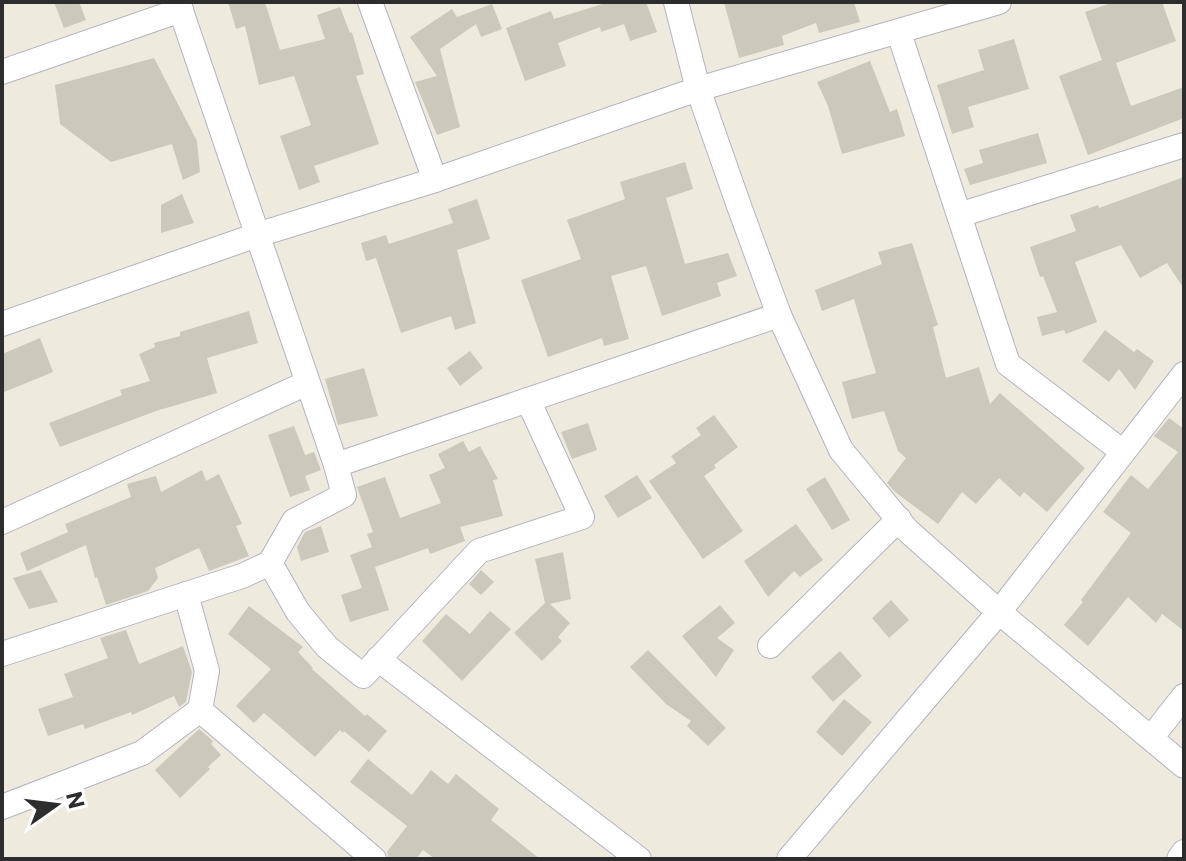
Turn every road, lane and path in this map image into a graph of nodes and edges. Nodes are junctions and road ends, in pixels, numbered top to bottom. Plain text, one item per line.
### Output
1 (370, 2) edge
2 (676, 2) edge
3 (999, 2) edge
4 (180, 6) edge
5 (899, 33) junction
6 (2, 72) edge
7 (698, 89) junction
8 (1184, 145) edge
9 (435, 180) junction
10 (959, 215) junction
11 (257, 235) junction
12 (779, 315) junction
13 (2, 324) edge
14 (1184, 374) edge
15 (307, 383) junction
16 (528, 400) junction
17 (1123, 452) junction
18 (336, 465) junction
19 (899, 519) junction
20 (2, 522) edge
21 (270, 563) junction
22 (186, 594) junction
23 (999, 612) junction
24 (770, 646) dead end
25 (2, 654) edge
26 (378, 659) junction
27 (1184, 696) edge
28 (200, 710) junction
29 (1151, 738) junction
30 (1184, 766) edge
31 (2, 807) edge
32 (1184, 852) edge
33 (374, 859) edge
34 (639, 859) edge
35 (789, 859) edge
36 (1179, 859) edge

1 - 9 street
2 - 7 street
3 - 5 street
4 - 6 street
4 - 11 street
5 - 7 street
5 - 10 street
7 - 9 street
7 - 12 street
8 - 10 street
9 - 11 street
10 - 17 street
11 - 13 street
11 - 15 street
12 - 16 street
12 - 19 street
14 - 17 street
15 - 18 street
15 - 20 street
16 - 18 street
16 - 26 street
17 - 23 street
18 - 21 street
19 - 23 street
19 - 24 street
21 - 22 street
21 - 26 street
22 - 25 street
22 - 28 street
23 - 29 street
23 - 35 street
26 - 34 street
27 - 29 street
28 - 31 street
28 - 33 street
29 - 30 street
32 - 36 street

